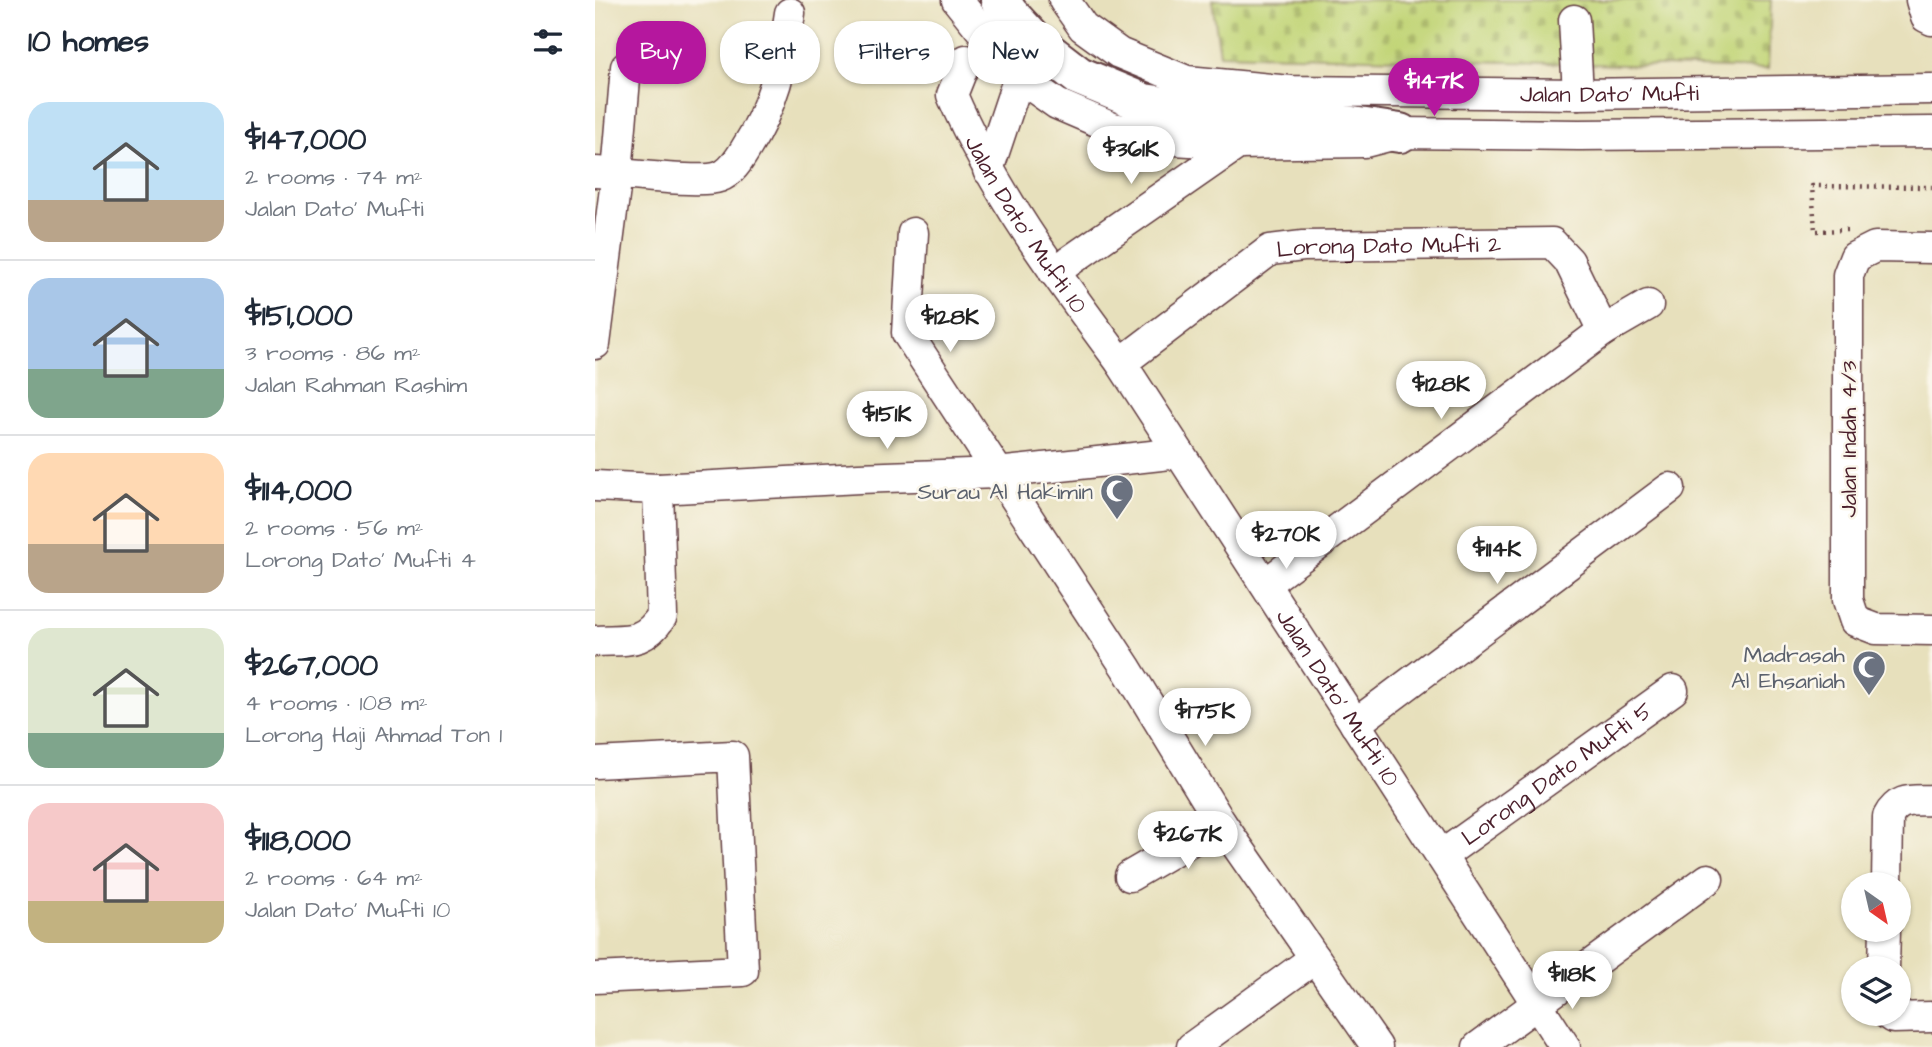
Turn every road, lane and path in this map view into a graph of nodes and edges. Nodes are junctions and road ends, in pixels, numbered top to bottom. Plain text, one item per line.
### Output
1 (957, 0) edge
2 (1000, 0) edge
3 (1032, 0) edge
4 (1064, 0) edge
5 (1921, 0) edge
6 (790, 13) dead end
7 (1574, 20) dead end
8 (1932, 20) edge
9 (974, 21) edge
10 (966, 60) dead end
11 (1187, 82) junction
12 (623, 84) edge
13 (1017, 84) edge
14 (1029, 84) edge
15 (1932, 89) edge
16 (1578, 94) junction
17 (1932, 132) edge
18 (1400, 133) junction
19 (1238, 144) junction
20 (988, 170) junction
21 (606, 172) edge
22 (1932, 187) edge
23 (913, 233) dead end
24 (1855, 244) junction
25 (1932, 248) edge
26 (1054, 272) junction
27 (1648, 305) dead end
28 (1603, 331) junction
29 (595, 344) edge
30 (1121, 363) junction
31 (1179, 453) junction
32 (997, 473) junction
33 (595, 486) edge
34 (1670, 488) dead end
35 (658, 489) junction
36 (1265, 584) junction
37 (1932, 630) edge
38 (595, 641) edge
39 (1673, 690) dead end
40 (1355, 724) junction
41 (595, 763) edge
42 (1932, 800) edge
43 (1221, 823) junction
44 (1441, 856) junction
45 (1887, 872) edge
46 (1130, 876) dead end
47 (1708, 879) dead end
48 (1315, 958) junction
49 (595, 978) edge
50 (1537, 1004) junction
51 (1932, 1017) edge
52 (1911, 1018) edge
53 (1192, 1047) edge
54 (1377, 1047) edge
55 (1478, 1047) edge
56 (1565, 1047) edge

1 - 9 street, Jalan Dato' Mufti
2 - 18 highway
3 - 11 highway
4 - 11 street, Jalan Dato' Mufti
5 - 8 street
6 - 21 street
7 - 16 street
10 - 20 street, Jalan Dato' Mufti 10
11 - 16 street, Jalan Dato' Mufti
12 - 21 street
13 - 20 street
14 - 19 street, Jalan Dato' Mufti
15 - 16 street, Jalan Dato' Mufti
17 - 18 street, Jalan Dato' Mufti
18 - 19 street, Jalan Dato' Mufti
19 - 26 street
20 - 26 street, Jalan Dato' Mufti 10
21 - 29 street
22 - 24 path
23 - 32 street
24 - 25 street
24 - 37 street, Jalan Indah 4/3
26 - 30 street, Jalan Dato' Mufti 10
27 - 28 street
28 - 30 street, Lorong Dato Mufti 2
28 - 36 street
30 - 31 street, Jalan Dato' Mufti 10
31 - 32 street
31 - 36 street, Jalan Dato' Mufti 10
32 - 35 street
32 - 43 street
33 - 35 street
34 - 40 street
35 - 38 street
36 - 40 street, Jalan Dato' Mufti 10
39 - 44 street, Lorong Dato Mufti 5
40 - 44 street, Jalan Dato' Mufti 10
41 - 49 street
42 - 45 street
43 - 46 street
43 - 48 street
44 - 50 street, Jalan Dato' Mufti 10
47 - 50 street
48 - 53 street
48 - 54 street
50 - 55 street
50 - 56 street, Jalan Dato' Mufti 10
51 - 52 street

